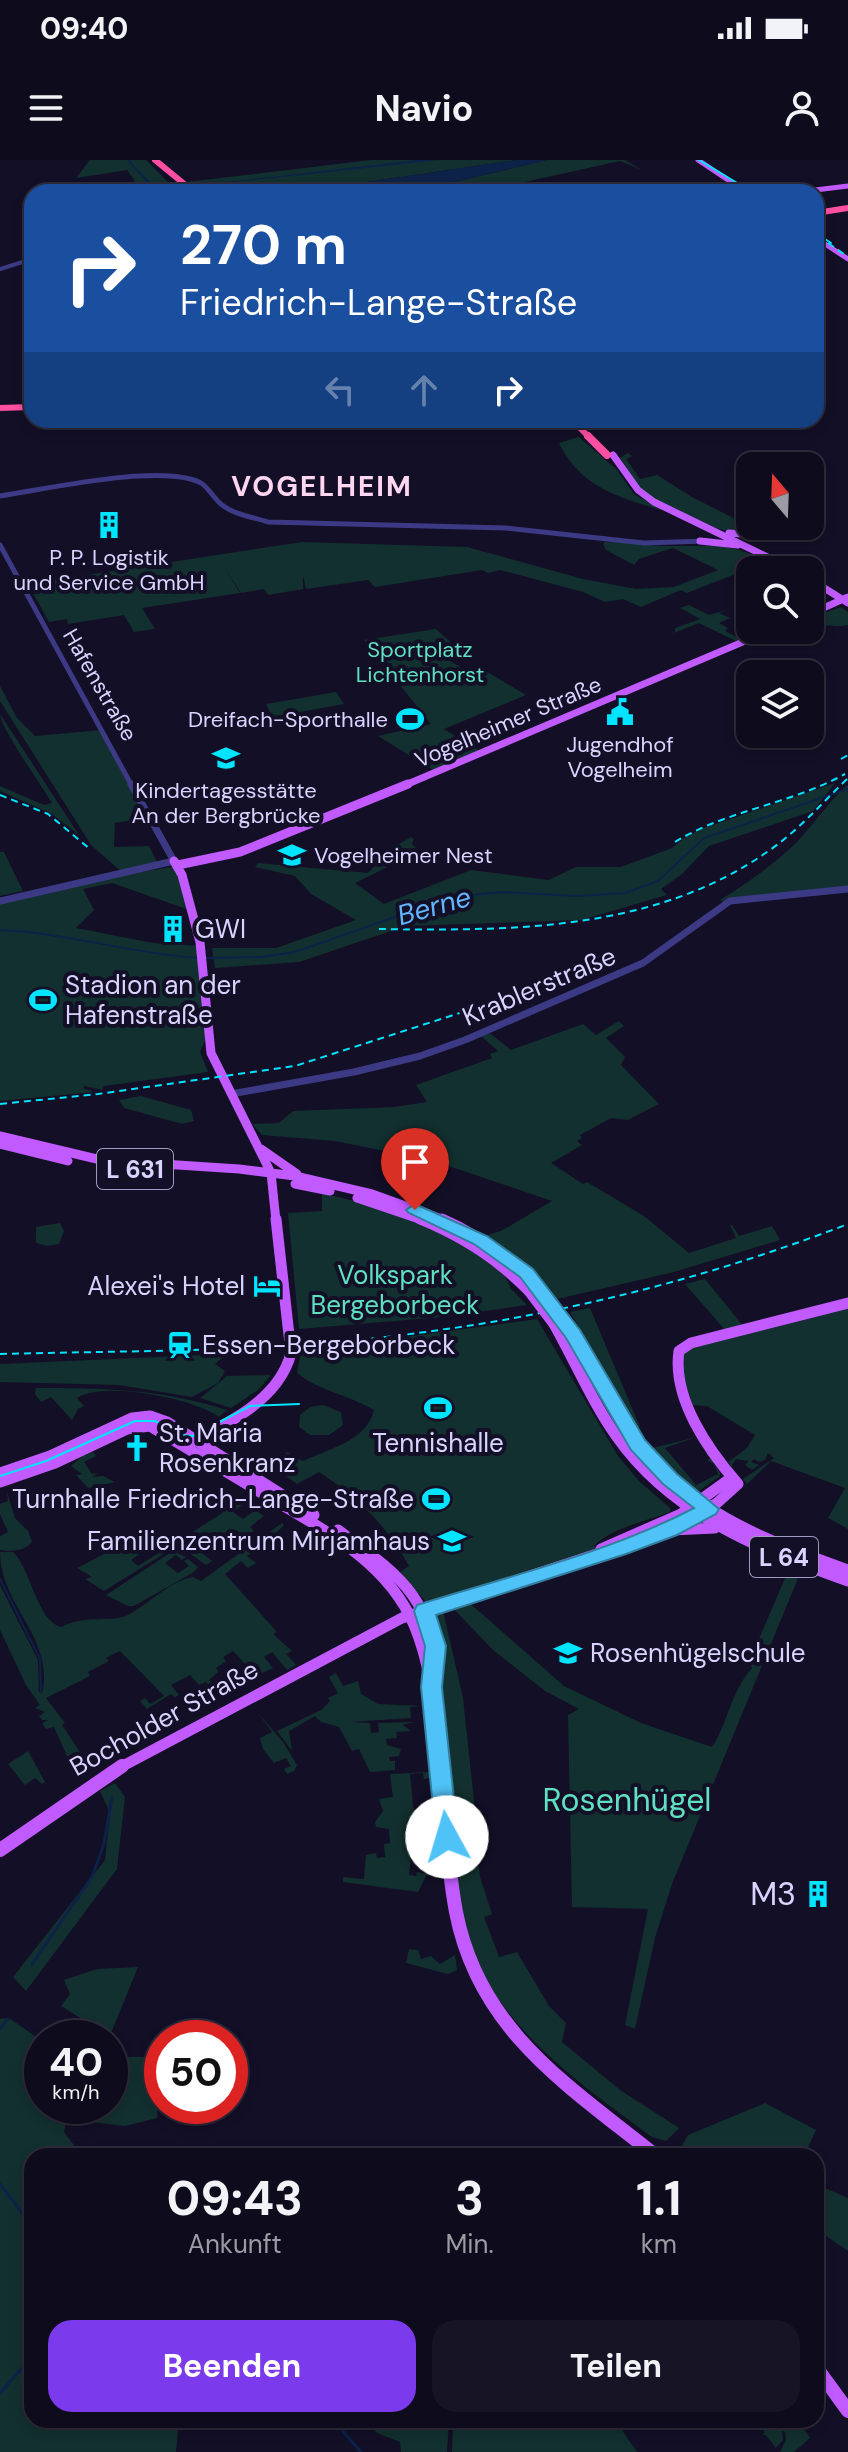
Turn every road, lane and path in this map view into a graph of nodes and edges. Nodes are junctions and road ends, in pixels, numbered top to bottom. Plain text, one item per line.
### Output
1 (152, 160) edge
2 (698, 160) edge
3 (720, 174) junction
4 (180, 184) edge
5 (734, 184) edge
6 (739, 184) edge
7 (848, 186) edge
8 (824, 189) edge
9 (848, 208) edge
10 (824, 211) edge
11 (824, 211) edge
12 (824, 239) edge
13 (824, 241) edge
14 (848, 252) edge
15 (848, 259) edge
16 (24, 262) edge
17 (0, 269) edge
18 (24, 406) edge
19 (0, 407) edge
20 (581, 428) edge
21 (586, 428) edge
22 (610, 455) junction
23 (0, 496) edge
24 (709, 530) junction
25 (721, 532) junction
26 (728, 539) junction
27 (700, 541) junction
28 (0, 545) edge
29 (740, 546) junction
30 (751, 547) junction
31 (760, 556) edge
32 (768, 556) edge
33 (824, 590) edge
34 (846, 603) edge
35 (824, 609) edge
36 (738, 644) edge
37 (177, 862) junction
38 (848, 889) edge
39 (0, 901) edge
40 (231, 1094) junction
41 (0, 1136) edge
42 (0, 1144) edge
43 (20, 1145) junction
44 (260, 1148) junction
45 (231, 1169) junction
46 (271, 1177) junction
47 (301, 1178) junction
48 (534, 1290) junction
49 (848, 1303) edge
50 (145, 1421) junction
51 (190, 1442) junction
52 (0, 1473) edge
53 (0, 1482) edge
54 (699, 1509) junction
55 (721, 1529) junction
56 (670, 1530) junction
57 (580, 1561) junction
58 (848, 1570) edge
59 (848, 1581) edge
60 (425, 1611) junction
61 (410, 1615) junction
62 (417, 1636) junction
63 (359, 1640) junction
64 (432, 1687) junction
65 (0, 1850) edge
66 (646, 2148) edge
67 (824, 2378) edge
68 (848, 2411) edge

1 - 4 highway
2 - 3 main road
3 - 5 main road
3 - 6 main road
7 - 8 main road
9 - 10 highway
9 - 11 highway
12 - 14 main road
13 - 15 main road
16 - 17 street
18 - 19 highway
20 - 22 highway
21 - 22 highway
22 - 24 main road
22 - 25 main road
23 - 27 street
24 - 26 main road
24 - 27 main road
25 - 30 main road
25 - 30 main road
26 - 27 street
26 - 29 main road
27 - 29 main road
28 - 37 street, Hafenstraße
29 - 31 main road
30 - 32 main road
33 - 34 main road
34 - 35 main road
36 - 37 main road, Vogelheimer Straße
37 - 39 street
37 - 40 main road, Hafenstraße / L 64
38 - 40 street, Krablerstraße
40 - 44 main road, Hafenstraße / L 64
41 - 43 main road, L 631
42 - 43 main road, L 631
43 - 45 main road, L 631
43 - 46 main road, L 631
44 - 45 main road
44 - 46 main road, Hafenstraße / L 64
44 - 47 main road, Hafenstraße / L 64
45 - 46 main road, L 631
46 - 47 main road, L 64
46 - 48 main road, L 64
46 - 51 main road, Hafenstraße
47 - 48 main road, L 64
48 - 54 main road, L 64, bridge
49 - 54 main road
50 - 51 main road
50 - 52 main road
50 - 53 main road
51 - 60 main road
51 - 61 main road
54 - 55 main road, L 64
54 - 56 main road
54 - 57 main road
54 - 58 main road, L 64
55 - 56 main road
55 - 59 main road, L 64
56 - 57 main road
57 - 60 main road, Bocholder Straße
60 - 61 main road, Bocholder Straße
60 - 64 main road
61 - 62 main road
61 - 63 main road, Bocholder Straße
62 - 63 main road, Bocholder Straße
62 - 64 main road
63 - 65 main road, Bocholder Straße
64 - 66 main road
67 - 68 main road

